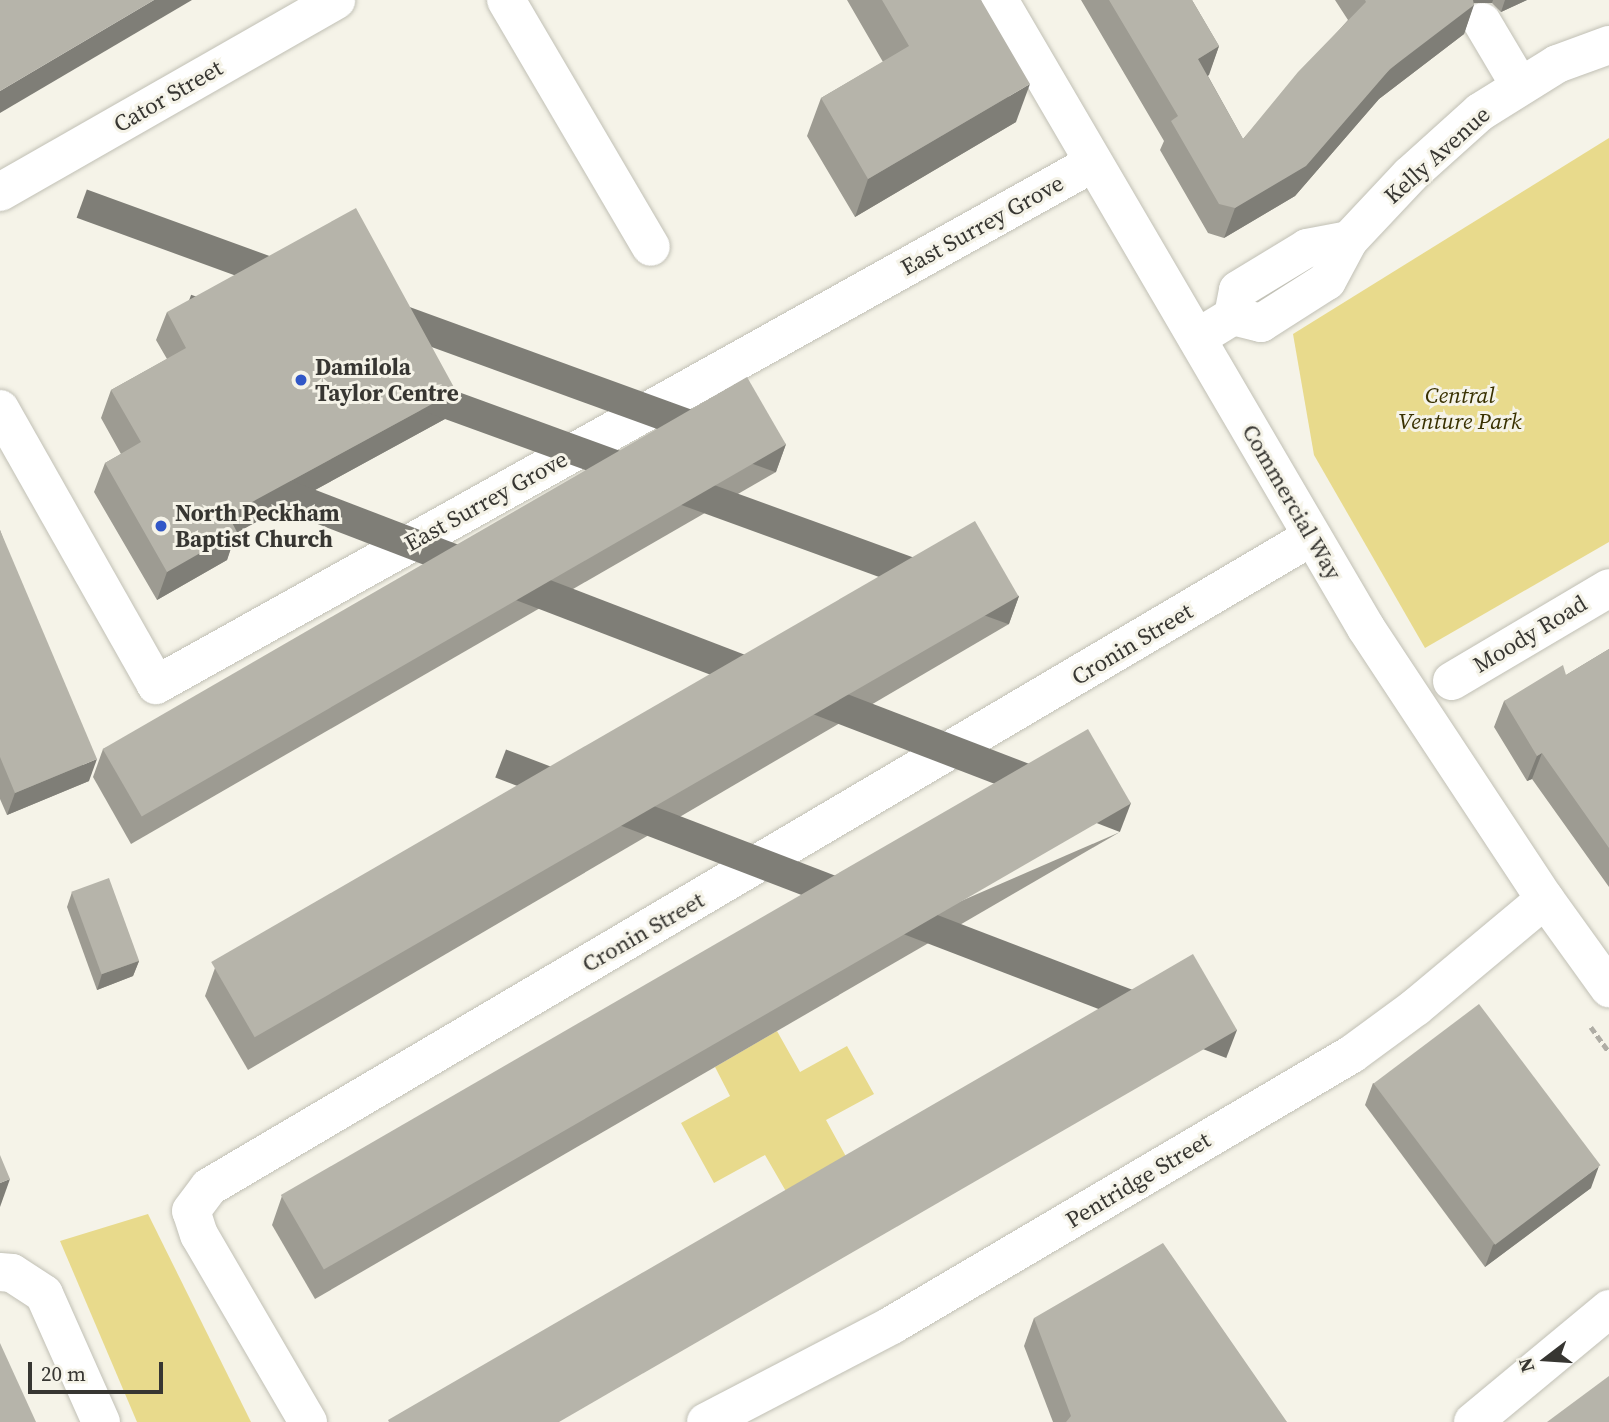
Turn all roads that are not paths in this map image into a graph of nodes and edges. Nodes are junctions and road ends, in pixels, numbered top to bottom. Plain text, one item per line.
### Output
1 (337, 0) edge
2 (506, 0) edge
3 (999, 0) edge
4 (1482, 22) dead end
5 (1609, 45) edge
6 (1520, 86) junction
7 (1093, 163) junction
8 (0, 192) edge
9 (651, 247) dead end
10 (1197, 338) junction
11 (0, 409) edge
12 (1311, 537) junction
13 (1609, 588) edge
14 (1452, 681) dead end
15 (1545, 899) junction
16 (1609, 988) edge
17 (6, 1273) edge
18 (1609, 1309) edge
19 (101, 1422) edge
20 (308, 1422) edge
21 (706, 1422) edge
22 (1473, 1422) edge

1 - 8 street, Cator Street
2 - 9 street
3 - 7 street, Commercial Way
4 - 6 street
5 - 6 street, Kelly Avenue
6 - 10 street, Kelly Avenue
7 - 10 street, Commercial Way
7 - 11 street, East Surrey Grove
10 - 12 street, Commercial Way
12 - 15 street, Commercial Way
12 - 20 street, Cronin Street
13 - 14 street, Moody Road
15 - 16 street, Commercial Way
15 - 21 street, Pentridge Street
17 - 19 street
18 - 22 street

